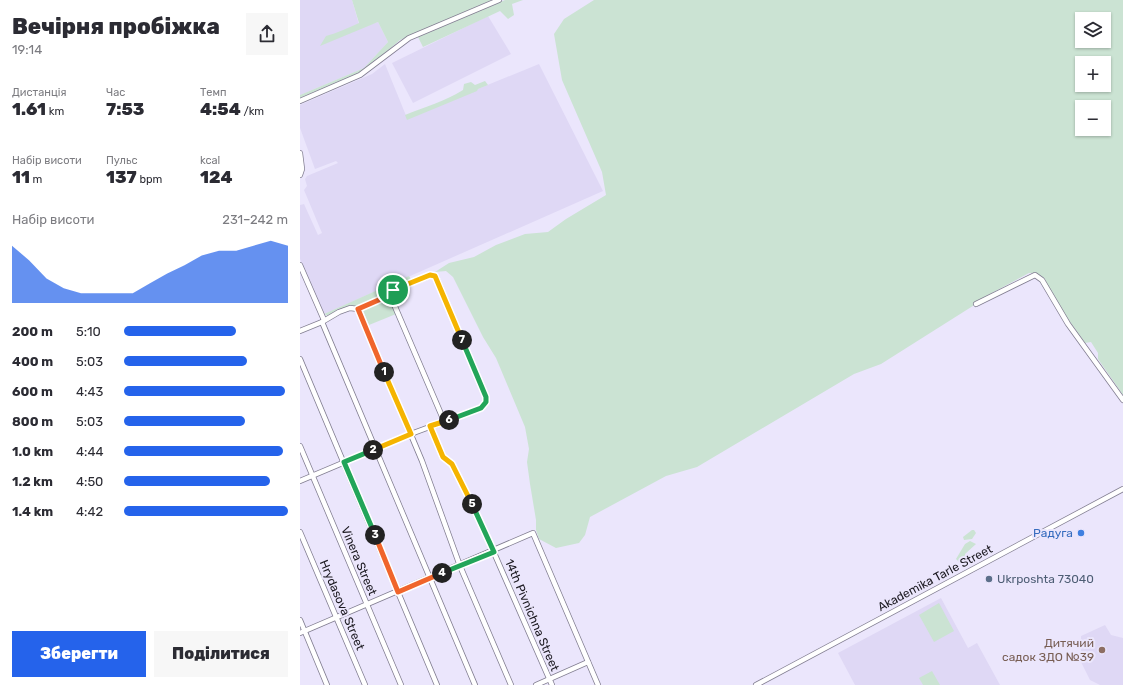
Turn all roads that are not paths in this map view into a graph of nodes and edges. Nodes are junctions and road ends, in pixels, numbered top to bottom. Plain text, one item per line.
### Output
1 (500, 0) edge
2 (300, 101) edge
3 (300, 153) edge
4 (300, 175) edge
5 (300, 265) edge
6 (390, 294) junction
7 (976, 304) dead end
8 (358, 309) junction
9 (323, 321) junction
10 (300, 331) edge
11 (300, 359) edge
12 (1123, 400) edge
13 (444, 421) junction
14 (430, 426) junction
15 (411, 434) junction
16 (300, 446) edge
17 (376, 449) junction
18 (344, 462) junction
19 (313, 476) junction
20 (300, 481) edge
21 (1123, 489) edge
22 (300, 532) edge
23 (494, 552) junction
24 (460, 566) junction
25 (429, 578) junction
26 (398, 592) junction
27 (367, 605) junction
28 (336, 618) junction
29 (300, 620) edge
30 (302, 632) edge
31 (588, 662) junction
32 (549, 679) junction
33 (327, 685) edge
34 (365, 685) edge
35 (401, 685) edge
36 (438, 685) edge
37 (474, 685) edge
38 (511, 685) edge
39 (536, 685) edge
40 (552, 685) edge
41 (598, 685) edge
42 (756, 685) edge

1 - 2 street
3 - 4 street
5 - 9 street
6 - 8 street
6 - 13 street
6 - 13 street
7 - 12 street
8 - 9 street
8 - 15 street
9 - 10 street
9 - 17 street
11 - 18 street
13 - 14 street
14 - 15 street
14 - 23 street, 14th Pivnichna Street
15 - 17 street
15 - 24 street
16 - 19 street, Vinera Street
17 - 18 street
17 - 25 street
18 - 19 street
18 - 26 street
19 - 20 street
19 - 27 street, Vinera Street
21 - 42 street, Akademika Tarle Street
22 - 28 street, Hrydasova Street
23 - 24 street
23 - 31 street
23 - 32 street, 14th Pivnichna Street
24 - 25 street
24 - 38 street
25 - 26 street
25 - 37 street
26 - 27 street
26 - 36 street
27 - 28 street
27 - 35 street, Vinera Street
28 - 30 street
28 - 34 street, Hrydasova Street
29 - 30 street
30 - 33 street
31 - 32 street
31 - 41 street
32 - 39 street
32 - 40 street, 14th Pivnichna Street

